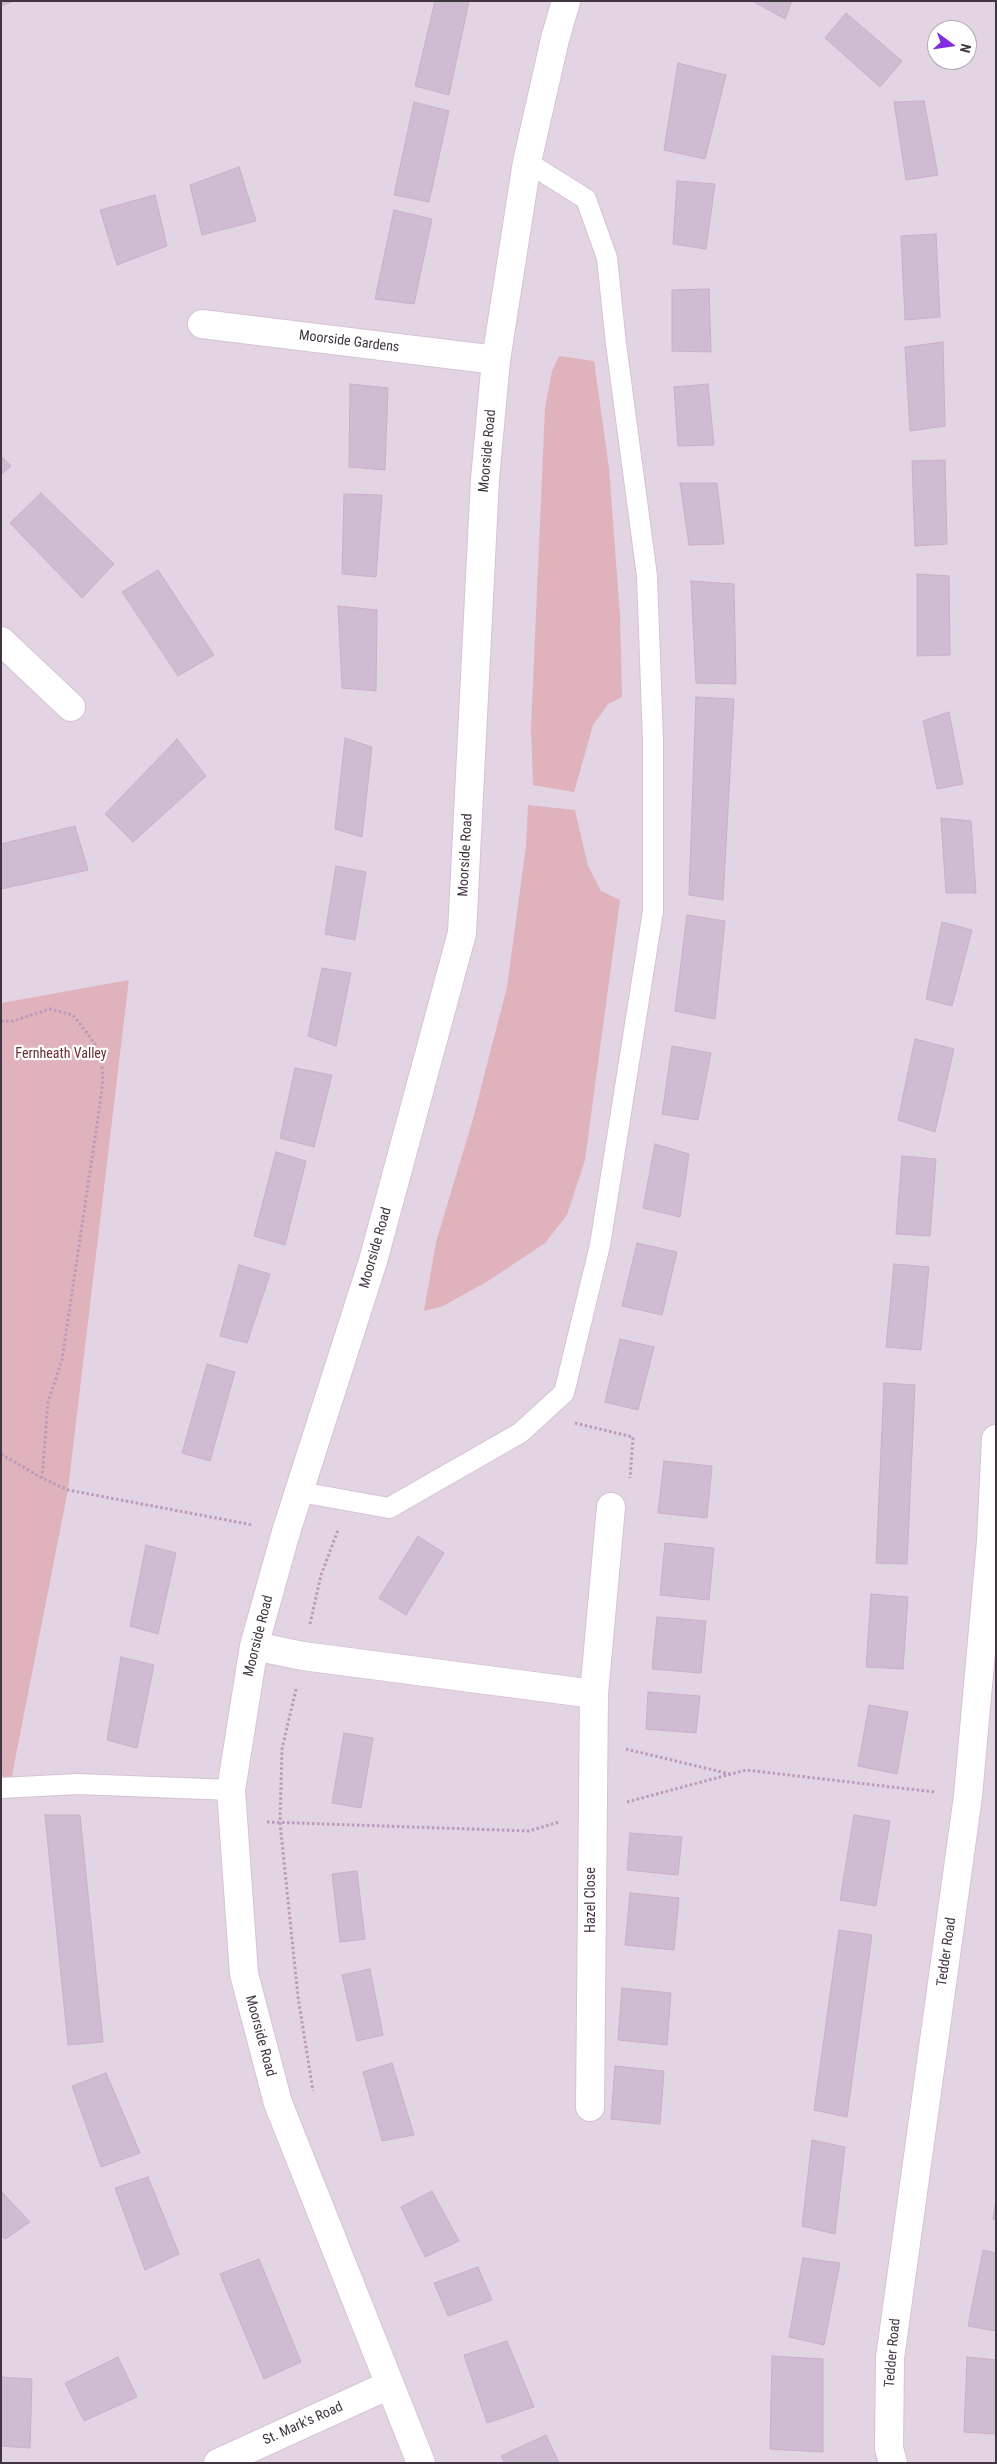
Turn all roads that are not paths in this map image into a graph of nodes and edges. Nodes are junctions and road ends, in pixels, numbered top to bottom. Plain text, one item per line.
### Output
1 (566, 1) edge
2 (527, 162) junction
3 (202, 324) dead end
4 (496, 360) junction
5 (1, 641) edge
6 (71, 707) dead end
7 (996, 1439) edge
8 (300, 1492) junction
9 (611, 1507) dead end
10 (254, 1646) junction
11 (594, 1694) junction
12 (1, 1788) edge
13 (231, 1790) junction
14 (590, 2107) dead end
15 (389, 2385) junction
16 (218, 2463) edge
17 (421, 2463) edge
18 (892, 2463) edge

1 - 2 street, Moorside Road
2 - 4 street, Moorside Road
2 - 8 lane
3 - 4 street, Moorside Gardens
4 - 8 street, Moorside Road
5 - 6 street
7 - 18 street, Tedder Road
8 - 10 street, Moorside Road
9 - 11 street, Hazel Close
10 - 11 street
10 - 13 street, Moorside Road
11 - 14 street, Hazel Close
12 - 13 lane
13 - 15 street, Moorside Road
15 - 16 street, St. Mark's Road
15 - 17 street, Moorside Road

